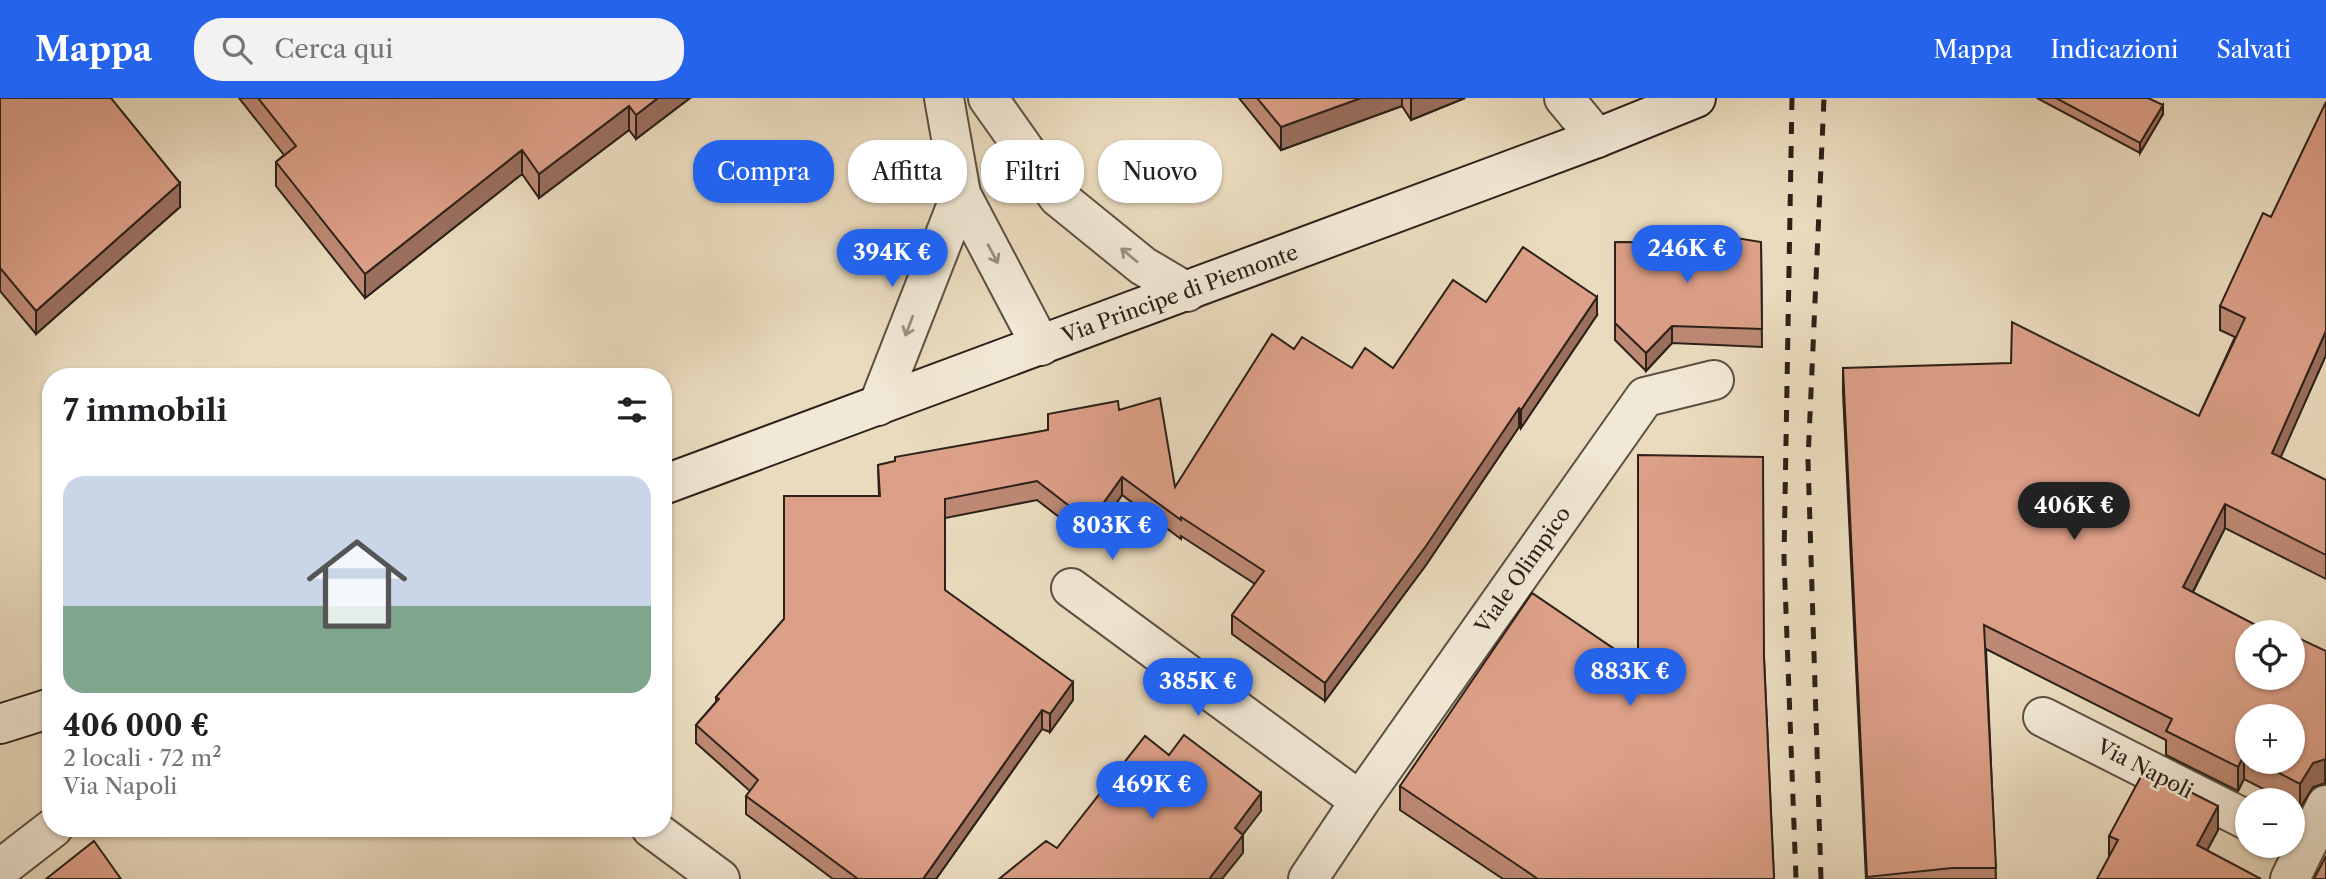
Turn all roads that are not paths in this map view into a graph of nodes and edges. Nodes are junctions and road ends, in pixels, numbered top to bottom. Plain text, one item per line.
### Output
1 (944, 98) edge
2 (988, 98) edge
3 (1564, 98) edge
4 (1696, 98) edge
5 (1597, 138) junction
6 (951, 140) edge
7 (957, 203) edge
8 (966, 203) edge
9 (1186, 292) junction
10 (1041, 346) junction
11 (1714, 380) dead end
12 (878, 406) junction
13 (672, 482) edge
14 (1071, 588) dead end
15 (42, 711) edge
16 (2043, 717) dead end
17 (0, 724) edge
18 (1360, 801) junction
19 (2326, 805) edge
20 (2235, 814) edge
21 (42, 837) edge
22 (663, 837) edge
23 (2305, 853) edge
24 (0, 869) edge
25 (720, 879) edge
26 (1308, 879) edge

1 - 6 street
9 -> 2 street
3 - 5 street
4 - 5 street, Via Principe di Piemonte
5 - 9 street, Via Principe di Piemonte
7 -> 12 street
8 -> 10 street
9 - 10 street, Via Principe di Piemonte
10 - 12 street, Via Principe di Piemonte
11 - 18 street, Viale Olimpico
12 - 13 street, Via Principe di Piemonte
14 - 18 street
15 - 17 street
16 - 20 street, Via Napoli
18 - 26 street, Viale Olimpico
19 - 23 street
21 - 24 street
22 - 25 street

